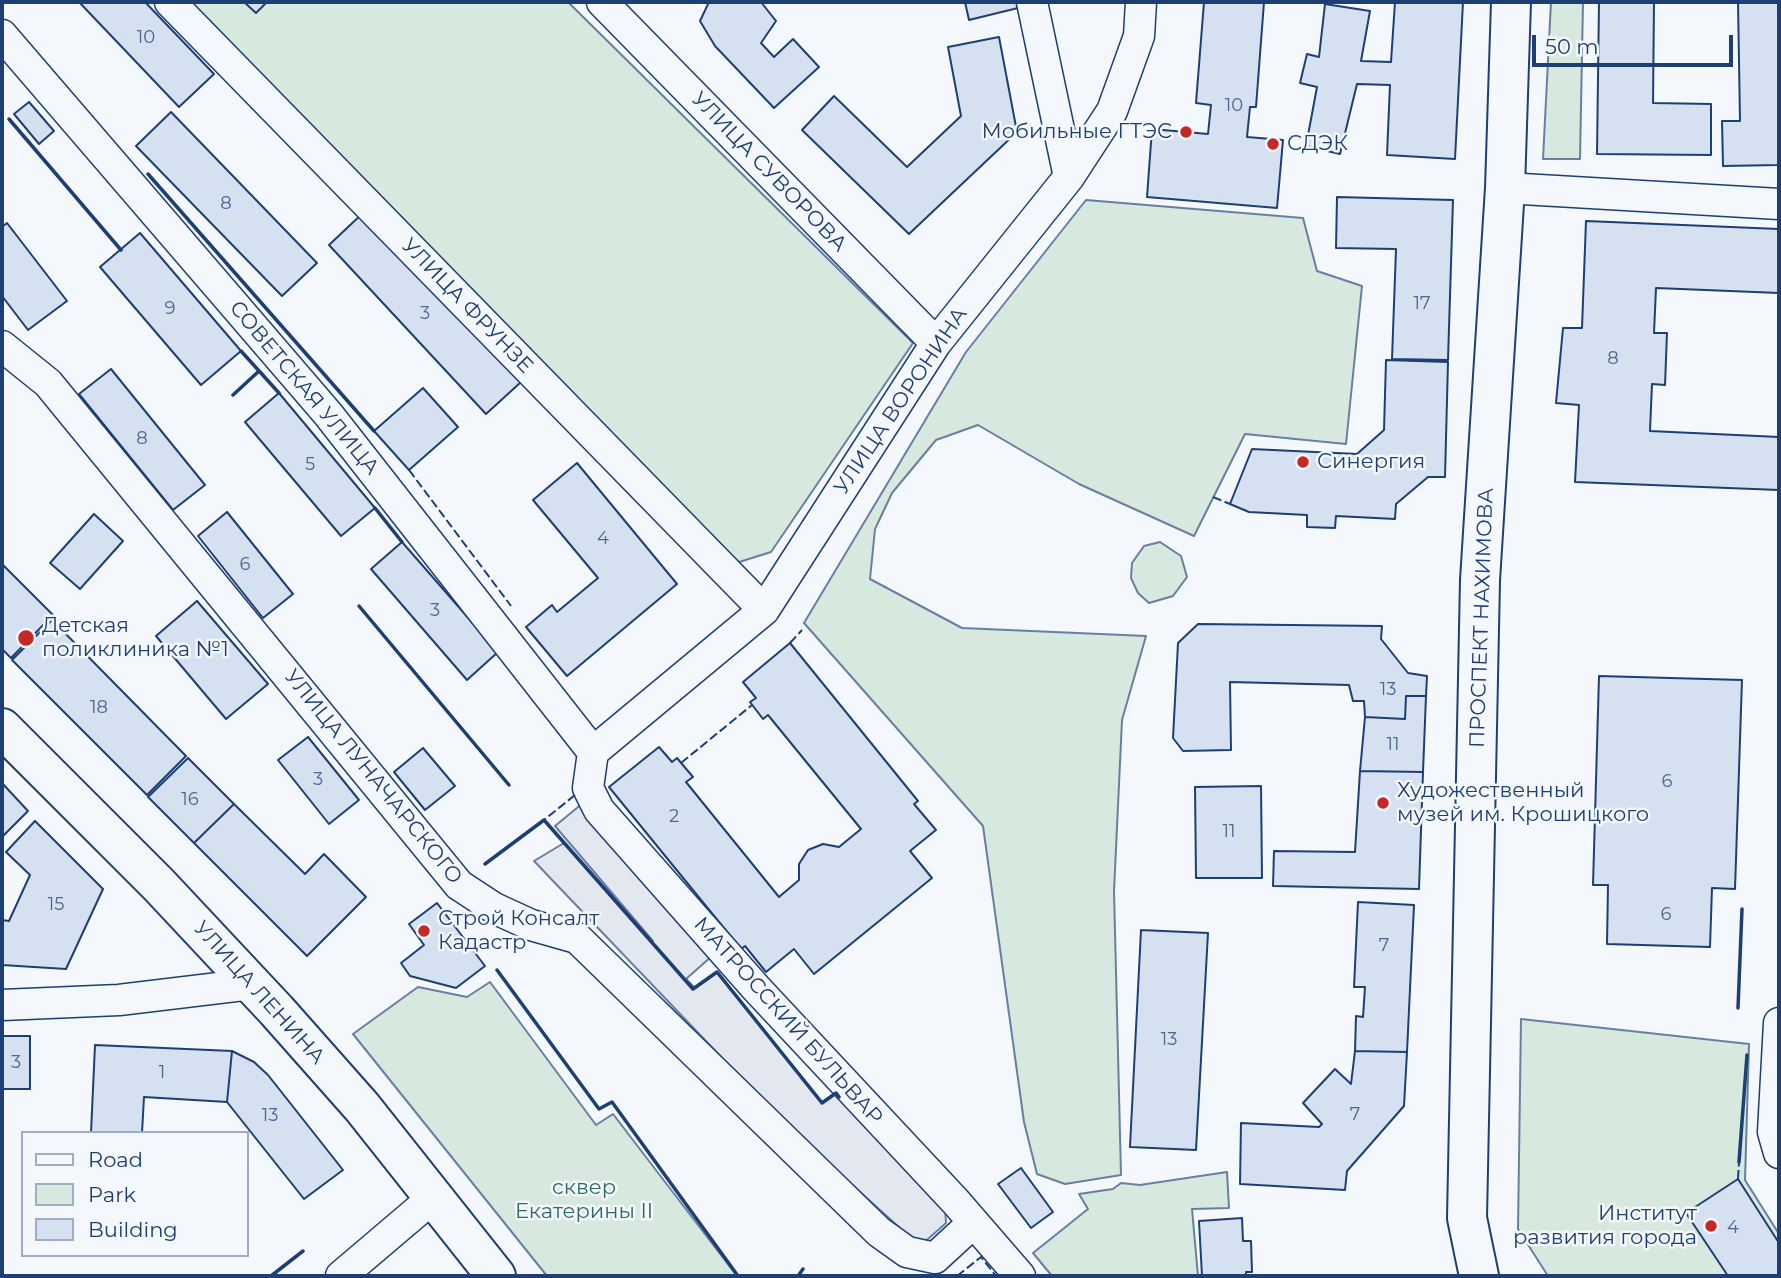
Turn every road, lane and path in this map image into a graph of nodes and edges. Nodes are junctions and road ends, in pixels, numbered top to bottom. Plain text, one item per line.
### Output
1 (170, 2) edge
2 (602, 2) edge
3 (1032, 2) edge
4 (1141, 2) edge
5 (1511, 2) edge
6 (2, 35) edge
7 (1069, 177) junction
8 (1505, 188) junction
9 (1779, 204) edge
10 (2, 327) edge
11 (936, 343) junction
12 (2, 346) edge
13 (48, 383) junction
14 (764, 610) junction
15 (2, 727) edge
16 (593, 752) junction
17 (252, 984) junction
18 (2, 1005) edge
19 (1779, 1023) edge
20 (1779, 1153) edge
21 (434, 1197) junction
22 (973, 1223) junction
23 (341, 1276) edge
24 (496, 1276) edge
25 (1020, 1276) edge
26 (1479, 1276) edge

1 - 14 street, УЛИЦА ФРУНЗЕ
2 - 11 street, УЛИЦА СУВОРОВА
3 - 7 street
4 - 7 street, УЛИЦА ВОРОНИНА
5 - 8 main road, ПРОСПЕКТ НАХИМОВА
6 - 16 street, СОВЕТСКАЯ УЛИЦА
7 - 11 street, УЛИЦА ВОРОНИНА
8 - 9 street
8 - 26 main road, ПРОСПЕКТ НАХИМОВА
10 - 13 street, УЛИЦА ЛУНАЧАРСКОГО
11 - 14 street, УЛИЦА ВОРОНИНА
12 - 13 street, УЛИЦА ЛУНАЧАРСКОГО
13 - 22 street, УЛИЦА ЛУНАЧАРСКОГО
14 - 16 street, УЛИЦА ВОРОНИНА
15 - 17 main road, УЛИЦА ЛЕНИНА
16 - 22 street, МАТРОССКИЙ БУЛЬВАР
17 - 18 street
17 - 21 main road, УЛИЦА ЛЕНИНА
19 - 20 street
21 - 23 street
21 - 24 main road, УЛИЦА ЛЕНИНА
22 - 25 street, МАТРОССКИЙ БУЛЬВАР

